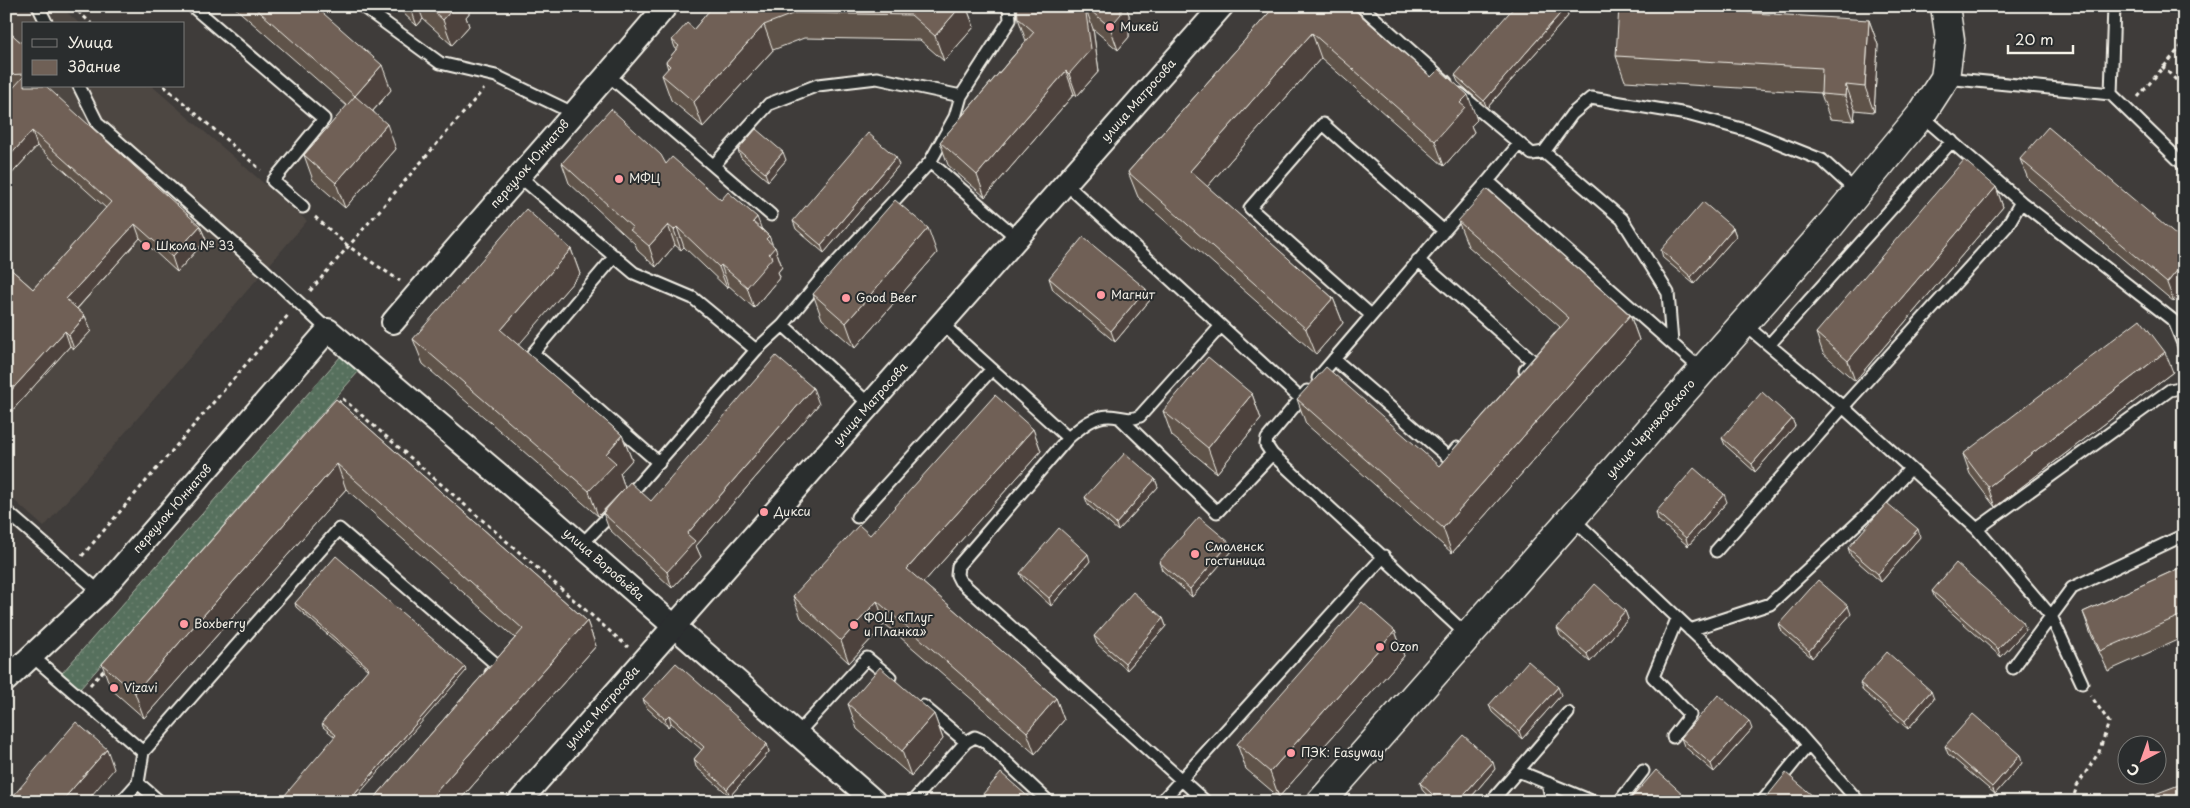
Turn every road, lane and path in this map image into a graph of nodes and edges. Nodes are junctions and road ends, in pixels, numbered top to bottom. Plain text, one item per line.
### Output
1 (38, 6) edge
2 (72, 6) edge
3 (192, 6) edge
4 (362, 6) edge
5 (666, 6) edge
6 (1009, 6) edge
7 (1222, 6) edge
8 (1361, 6) edge
9 (1945, 6) edge
10 (2114, 6) edge
11 (46, 22) edge
12 (90, 22) edge
13 (2184, 43) edge
14 (2162, 66) junction
15 (608, 75) junction
16 (496, 76) junction
17 (1944, 78) junction
18 (80, 88) edge
19 (166, 88) edge
20 (2184, 88) edge
21 (2112, 94) junction
22 (961, 96) junction
23 (2128, 110) junction
24 (575, 114) junction
25 (1921, 115) junction
26 (1952, 141) junction
27 (1519, 144) junction
28 (1544, 152) junction
29 (930, 162) junction
30 (714, 165) junction
31 (2184, 165) edge
32 (519, 176) junction
33 (273, 181) junction
34 (1488, 181) junction
35 (1065, 183) junction
36 (1857, 192) junction
37 (2021, 202) junction
38 (303, 207) joint
39 (771, 215) dead end
40 (1444, 231) junction
41 (1016, 238) junction
42 (348, 246) junction
43 (615, 256) junction
44 (1418, 260) junction
45 (418, 293) junction
46 (299, 303) junction
47 (1371, 315) junction
48 (393, 322) dead end
49 (941, 323) junction
50 (1744, 324) junction
51 (783, 325) junction
52 (1220, 327) junction
53 (328, 330) junction
54 (1672, 343) junction
55 (1769, 345) junction
56 (2184, 346) edge
57 (756, 350) junction
58 (1334, 359) junction
59 (992, 369) junction
60 (1703, 370) junction
61 (1520, 376) edge
62 (2184, 387) edge
63 (1300, 399) junction
64 (870, 404) junction
65 (1843, 407) junction
66 (1120, 418) junction
67 (1468, 436) edge
68 (1068, 438) junction
69 (1272, 454) junction
70 (659, 463) junction
71 (1910, 469) junction
72 (6, 511) edge
73 (857, 516) dead end
74 (1573, 520) junction
75 (1977, 529) junction
76 (2184, 535) edge
77 (582, 545) junction
78 (1716, 551) dead end
79 (1384, 556) junction
80 (72, 568) junction
81 (100, 592) junction
82 (2051, 616) junction
83 (1677, 619) junction
84 (674, 627) junction
85 (1690, 630) junction
86 (1468, 636) junction
87 (32, 656) junction
88 (2013, 668) dead end
89 (485, 679) edge
90 (6, 680) edge
91 (2082, 683) joint
92 (897, 684) edge
93 (912, 696) edge
94 (1568, 713) dead end
95 (797, 734) junction
96 (1673, 737) dead end
97 (966, 742) junction
98 (1808, 745) junction
99 (143, 752) junction
100 (1518, 770) junction
101 (1643, 772) dead end
102 (1182, 780) junction
103 (138, 783) junction
104 (1548, 783) junction
105 (121, 802) edge
106 (160, 802) edge
107 (519, 802) edge
108 (875, 802) edge
109 (912, 802) edge
110 (1049, 802) edge
111 (1161, 802) edge
112 (1206, 802) edge
113 (1321, 802) edge
114 (1491, 802) edge
115 (1552, 802) edge
116 (1594, 802) edge
117 (1619, 802) edge
118 (1762, 802) edge
119 (1859, 802) edge
120 (2072, 802) edge

1 - 11 lane
2 - 12 path
3 - 33 lane
4 - 16 lane
5 - 15 street, переулок Юннатов
6 - 22 lane
7 - 35 street, улица Матросова
8 - 27 lane
9 - 17 street, улица Черняховского
10 - 21 lane
13 - 14 path
14 - 20 path
14 - 23 path
15 - 24 street, переулок Юннатов
15 - 30 lane
16 - 24 lane
16 - 42 path
17 - 21 lane
17 - 25 street, улица Черняховского
18 - 46 lane
19 - 33 path
21 - 23 lane
22 - 29 lane
22 - 30 lane
23 - 31 lane
24 - 32 street, переулок Юннатов
25 - 26 lane
25 - 36 street, улица Черняховского
26 - 37 lane
26 - 55 lane
27 - 28 lane
27 - 34 lane
28 - 36 lane
28 - 54 lane
29 - 41 lane
29 - 51 lane
30 - 39 lane
32 - 43 lane
32 - 45 street, переулок Юннатов
33 - 38 lane
34 - 40 lane
34 - 54 lane
35 - 41 street, улица Матросова
35 - 52 lane
36 - 50 street, улица Черняховского
37 - 56 lane
37 - 65 lane
38 - 42 path
40 - 44 lane
40 - 47 lane
41 - 49 street, улица Матросова
42 - 45 path
42 - 46 path
43 - 57 lane
43 - 70 lane
44 - 47 lane
44 - 61 lane
45 - 48 street, переулок Юннатов
46 - 53 lane
46 - 80 path
47 - 58 lane
49 - 59 lane
49 - 64 street, улица Матросова
50 - 55 lane
50 - 60 street, улица Черняховского
51 - 57 lane
51 - 64 lane
52 - 63 lane
52 - 66 lane
53 - 77 street, улица Воробьёва
53 - 81 street, переулок Юннатов
54 - 60 lane
55 - 65 lane
57 - 70 lane
58 - 63 lane
58 - 67 lane
59 - 68 lane
59 - 73 lane
60 - 74 street, улица Черняховского
62 - 75 lane
63 - 69 lane
64 - 84 street, улица Матросова
65 - 71 lane
65 - 78 lane
66 - 68 lane
66 - 69 lane
68 - 102 lane
69 - 79 lane
70 - 77 lane
71 - 75 lane
71 - 85 lane
72 - 80 lane
74 - 83 lane
74 - 86 street, улица Черняховского
75 - 82 lane
76 - 82 lane
77 - 84 street, улица Воробьёва
79 - 86 lane
79 - 102 lane
80 - 81 lane
81 - 87 street, переулок Юннатов
82 - 88 lane
82 - 91 lane
83 - 85 lane
83 - 96 lane
84 - 95 street, улица Воробьёва
84 - 107 street, улица Матросова
85 - 98 lane
86 - 113 street, улица Черняховского
87 - 90 street, переулок Юннатов
87 - 99 lane
89 - 99 lane
91 - 120 path
92 - 95 lane
93 - 97 lane
94 - 100 lane
95 - 108 street, улица Воробьёва
97 - 109 lane
97 - 110 lane
98 - 118 lane
98 - 119 lane
99 - 103 lane
100 - 104 lane
100 - 114 lane
101 - 117 lane
102 - 111 lane
102 - 112 lane
103 - 105 lane
103 - 106 lane
104 - 115 lane
104 - 116 lane

